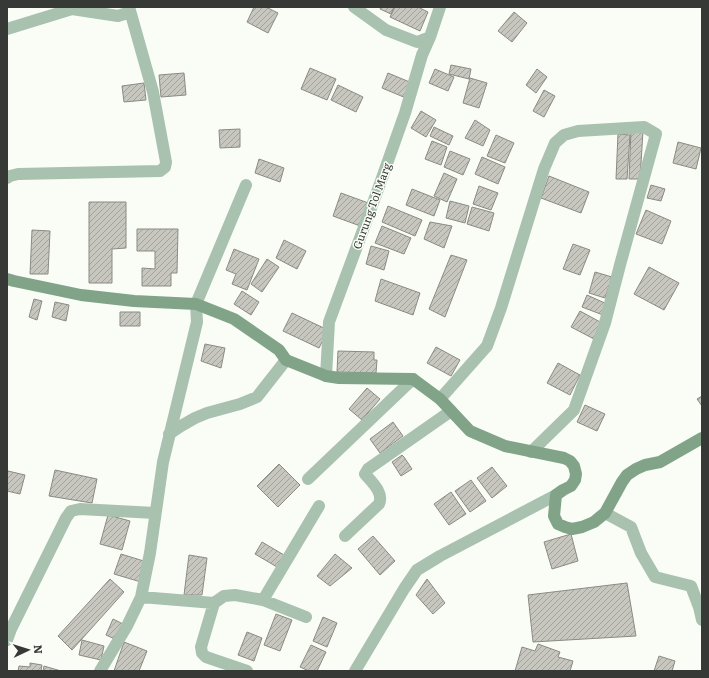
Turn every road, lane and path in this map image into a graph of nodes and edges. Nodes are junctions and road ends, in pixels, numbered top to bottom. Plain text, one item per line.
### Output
1 (354, 7) edge
2 (440, 7) edge
3 (129, 9) edge
4 (7, 29) edge
5 (430, 38) junction
6 (7, 178) edge
7 (246, 185) dead end
8 (7, 279) edge
9 (196, 304) junction
10 (286, 360) junction
11 (326, 376) junction
12 (413, 379) junction
13 (440, 400) junction
14 (451, 411) junction
15 (169, 434) junction
16 (702, 438) edge
17 (531, 452) junction
18 (308, 479) dead end
19 (556, 495) junction
20 (319, 506) dead end
21 (155, 513) junction
22 (605, 513) junction
23 (346, 536) dead end
24 (141, 597) junction
25 (263, 600) junction
26 (214, 603) junction
27 (306, 617) dead end
28 (702, 620) edge
29 (7, 640) edge
30 (100, 671) edge
31 (247, 671) edge
32 (354, 671) edge

1 - 5 street
2 - 5 street, Gurung Tol Marg
3 - 4 street
3 - 6 street
5 - 11 street, Gurung Tol Marg
7 - 9 street
8 - 9 main road
9 - 10 main road
9 - 15 street
10 - 11 main road
10 - 15 street
11 - 12 main road
12 - 13 main road
12 - 18 street
13 - 14 main road
13 - 17 street
14 - 17 main road
14 - 23 street
15 - 21 street
16 - 22 main road
17 - 19 main road
19 - 22 main road
19 - 32 street
20 - 25 street
21 - 24 street
21 - 29 street
22 - 28 street
24 - 26 street
24 - 30 street
25 - 26 street
25 - 27 street
26 - 31 street

